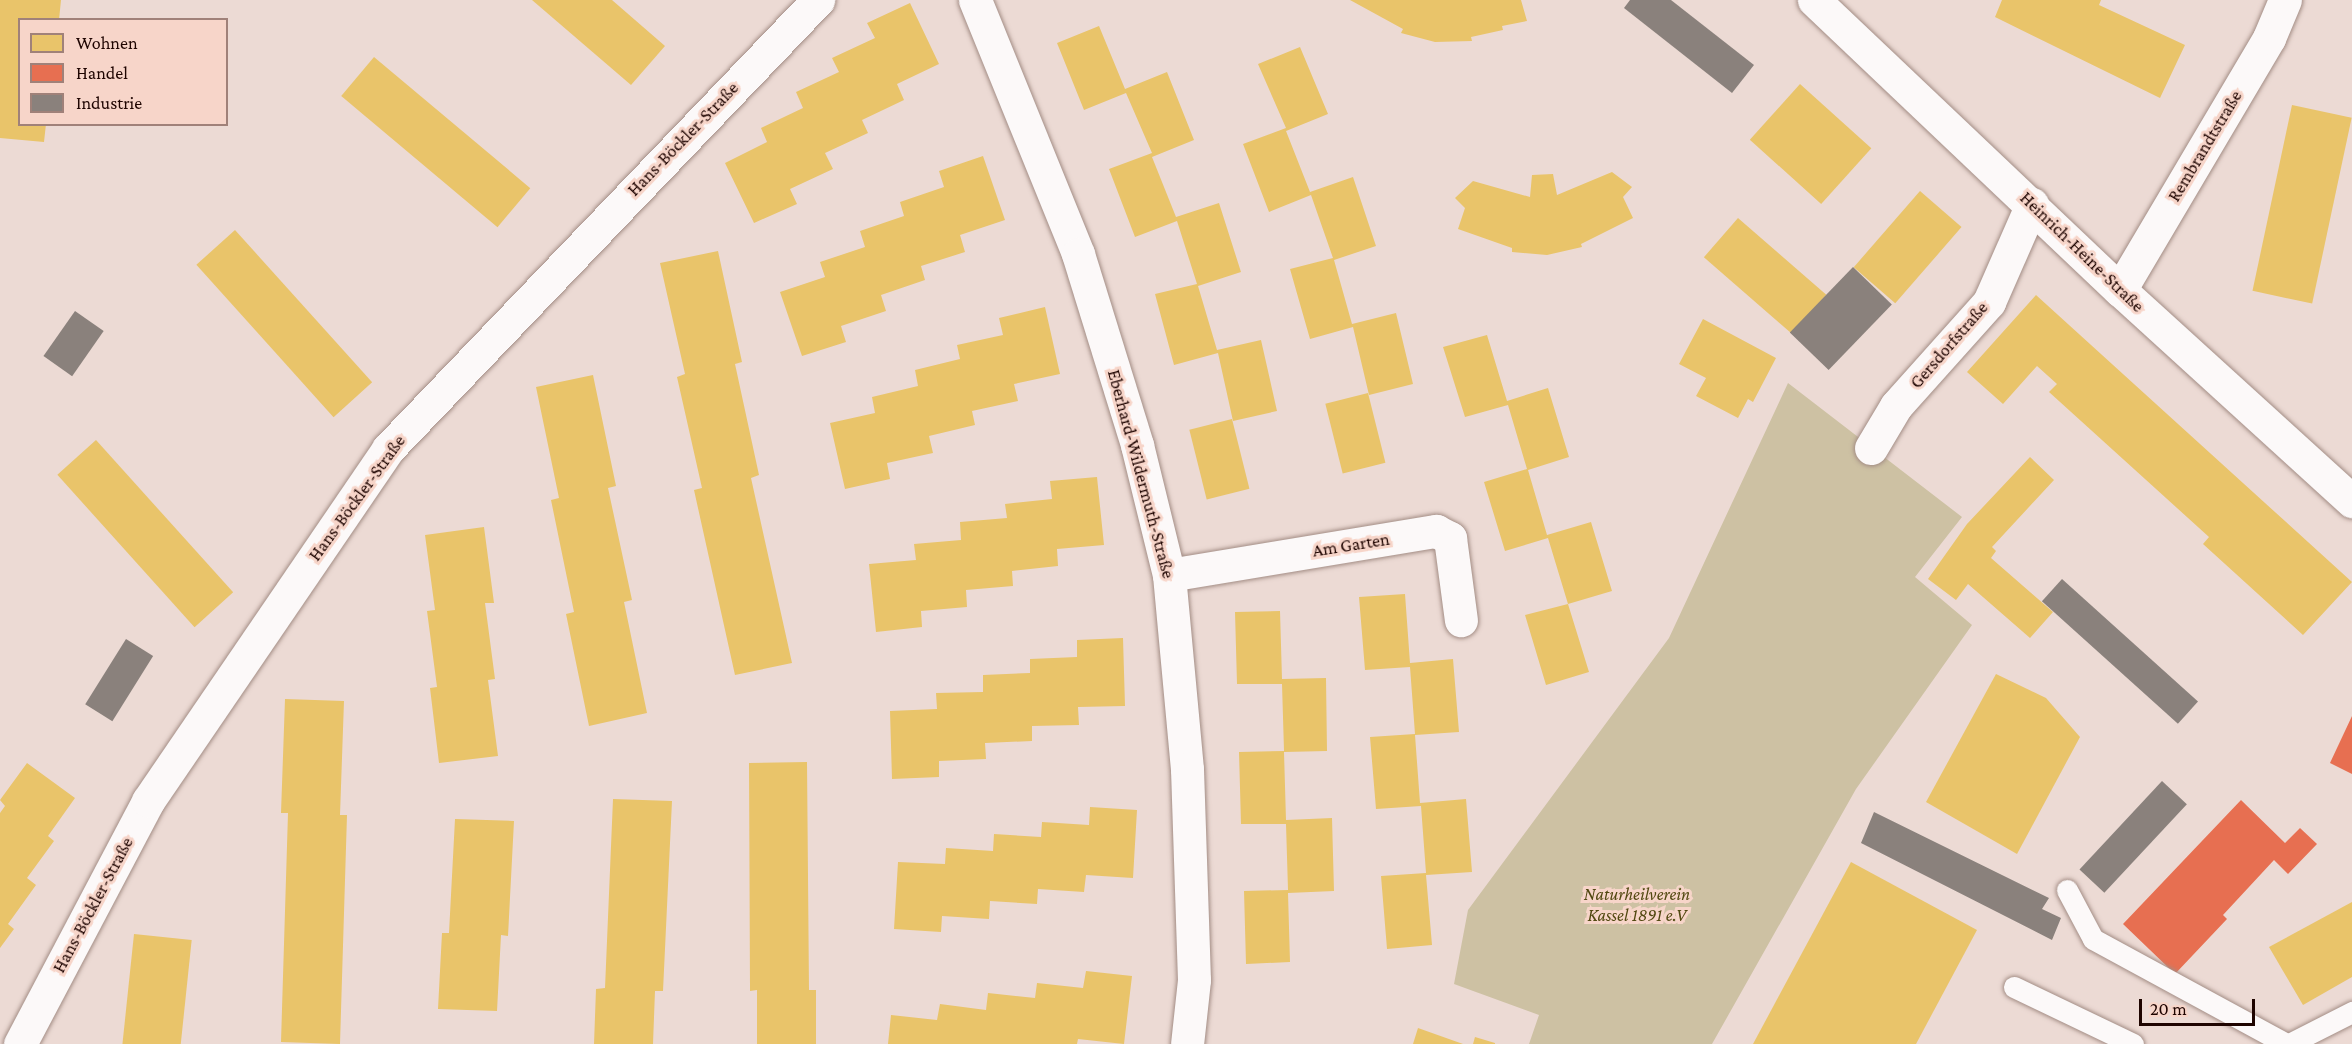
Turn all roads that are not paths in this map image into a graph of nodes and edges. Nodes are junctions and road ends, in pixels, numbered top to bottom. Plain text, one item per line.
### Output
1 (818, 0) edge
2 (975, 0) edge
3 (1814, 0) edge
4 (2284, 0) edge
5 (2032, 204) junction
6 (2120, 290) junction
7 (1871, 448) dead end
8 (2352, 501) edge
9 (1169, 575) junction
10 (1461, 620) dead end
11 (2067, 890) dead end
12 (2013, 987) dead end
13 (2352, 1012) edge
14 (20, 1044) edge
15 (1186, 1044) edge
16 (2133, 1044) edge
17 (2288, 1044) edge

1 - 14 street, Hans-Böckler-Straße
2 - 9 street, Eberhard-Wildermuth-Straße
3 - 5 street, Heinrich-Heine-Straße
4 - 6 street, Rembrandtstraße
5 - 6 street, Heinrich-Heine-Straße
5 - 7 street, Gersdorfstraße
6 - 8 street, Heinrich-Heine-Straße
9 - 10 street, Am Garten
9 - 15 street, Eberhard-Wildermuth-Straße
11 - 17 lane
12 - 16 lane
13 - 17 lane

